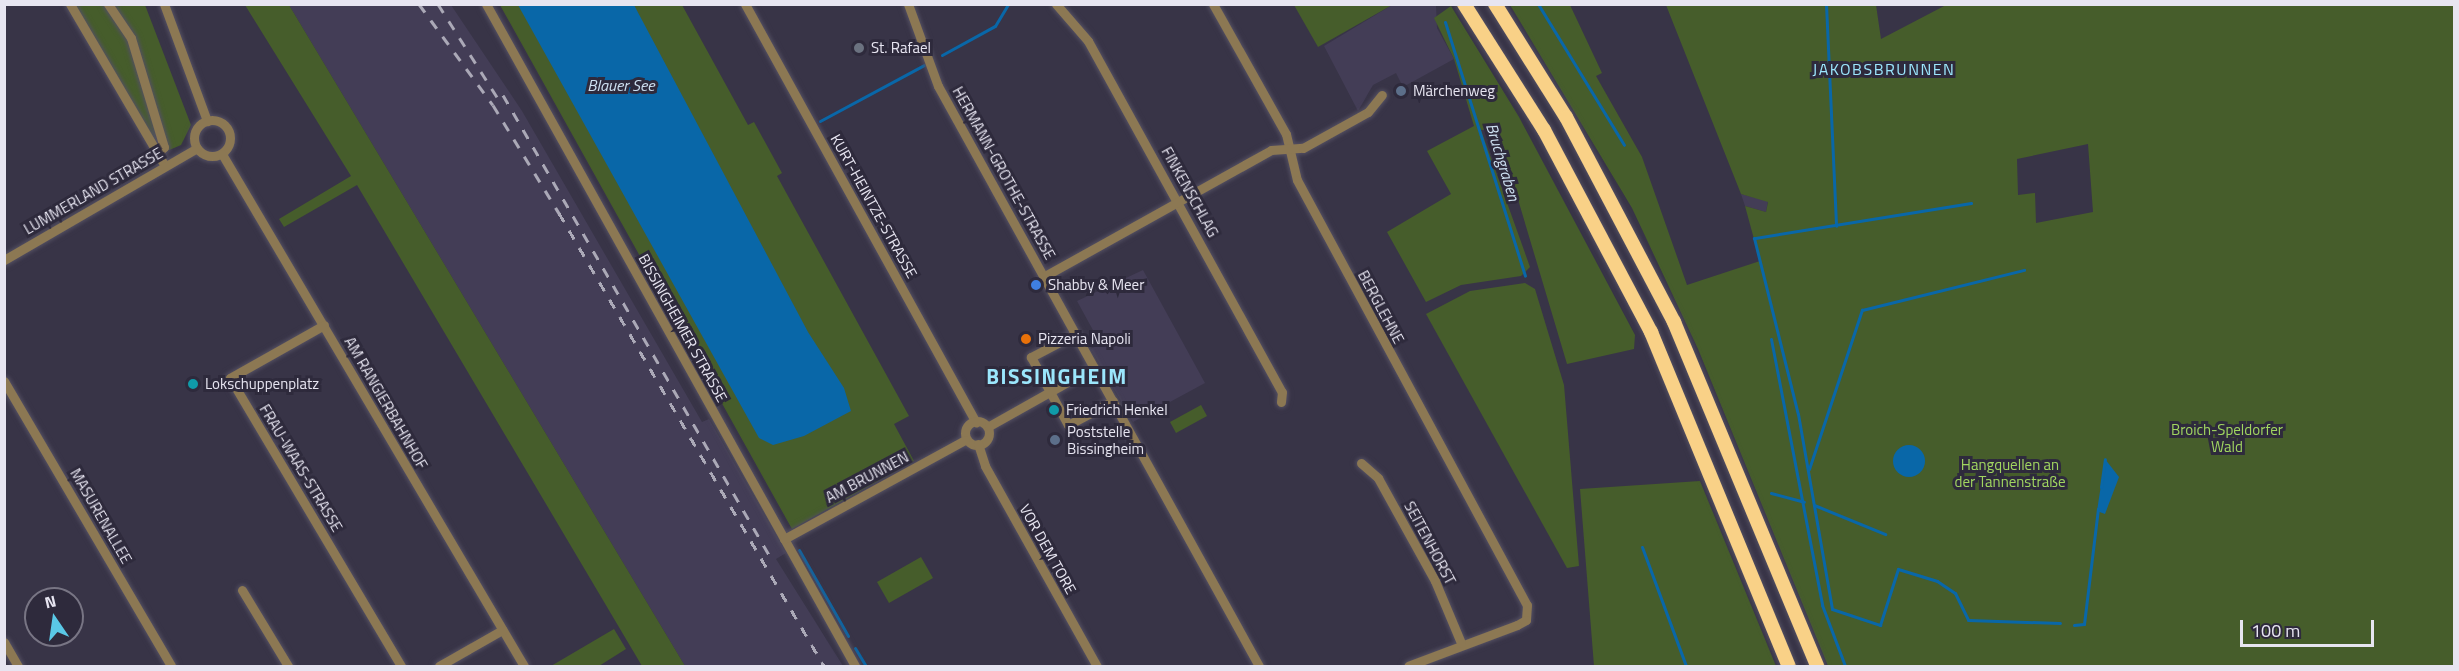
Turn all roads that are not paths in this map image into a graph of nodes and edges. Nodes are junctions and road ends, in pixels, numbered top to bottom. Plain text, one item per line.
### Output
1 (108, 4) edge
2 (164, 4) edge
3 (486, 4) edge
4 (745, 4) edge
5 (908, 4) edge
6 (1056, 4) edge
7 (1213, 4) edge
8 (1464, 4) edge
9 (1495, 4) edge
10 (72, 6) edge
11 (1382, 94) dead end
12 (207, 121) junction
13 (197, 148) junction
14 (1290, 149) junction
15 (157, 153) junction
16 (222, 154) junction
17 (165, 166) junction
18 (1178, 201) junction
19 (4, 260) edge
20 (1043, 277) junction
21 (324, 326) junction
22 (1075, 334) junction
23 (1094, 367) junction
24 (4, 381) edge
25 (1049, 391) junction
26 (1113, 401) junction
27 (1281, 402) dead end
28 (976, 423) junction
29 (989, 426) junction
30 (965, 440) junction
31 (978, 444) junction
32 (1361, 463) dead end
33 (784, 539) junction
34 (242, 590) dead end
35 (502, 630) junction
36 (4, 642) edge
37 (1461, 644) junction
38 (18, 666) edge
39 (171, 666) edge
40 (288, 666) edge
41 (401, 666) edge
42 (439, 666) edge
43 (524, 666) edge
44 (855, 666) edge
45 (1097, 666) edge
46 (1259, 666) edge
47 (1408, 666) edge
48 (1789, 666) edge
49 (1817, 666) edge

1 - 15 street
2 - 12 street
3 - 33 street, BISSINGHEIMER STRASSE
4 - 28 street, KURT-HEINTZE-STRASSE
5 - 20 street, HERMANN-GROTHE-STRASSE
6 - 18 street, FINKENSCHLAG
7 - 14 street, BERGLEHNE
8 - 48 highway
9 - 49 highway
10 - 15 street
11 - 14 street
12 - 13 street
12 - 16 street
13 - 16 street
13 - 17 street, LUMMERLAND STRASSE
14 - 18 street
14 - 37 street, BERGLEHNE
15 - 17 street
16 - 21 street, AM RANGIERBAHNHOF
17 - 19 street, LUMMERLAND STRASSE
18 - 20 street
18 - 27 street, FINKENSCHLAG
20 - 22 street, HERMANN-GROTHE-STRASSE
21 - 35 street, AM RANGIERBAHNHOF
21 - 41 street, FRAU-WAAS-STRASSE
22 - 23 street, HERMANN-GROTHE-STRASSE
22 - 25 street
23 - 25 street
23 - 26 street, HERMANN-GROTHE-STRASSE
24 - 39 street, MASURENALLEE
25 - 26 street
25 - 29 street
26 - 46 street, HERMANN-GROTHE-STRASSE
28 - 29 street
28 - 30 street, AM BRUNNEN
29 - 31 street
30 - 31 street
30 - 33 street, AM BRUNNEN
31 - 45 street, VOR DEM TORE
32 - 37 street, SEITENHORST
33 - 44 street, BISSINGHEIMER STRASSE
34 - 40 street
35 - 42 street
35 - 43 street, AM RANGIERBAHNHOF
36 - 38 street
37 - 47 street

